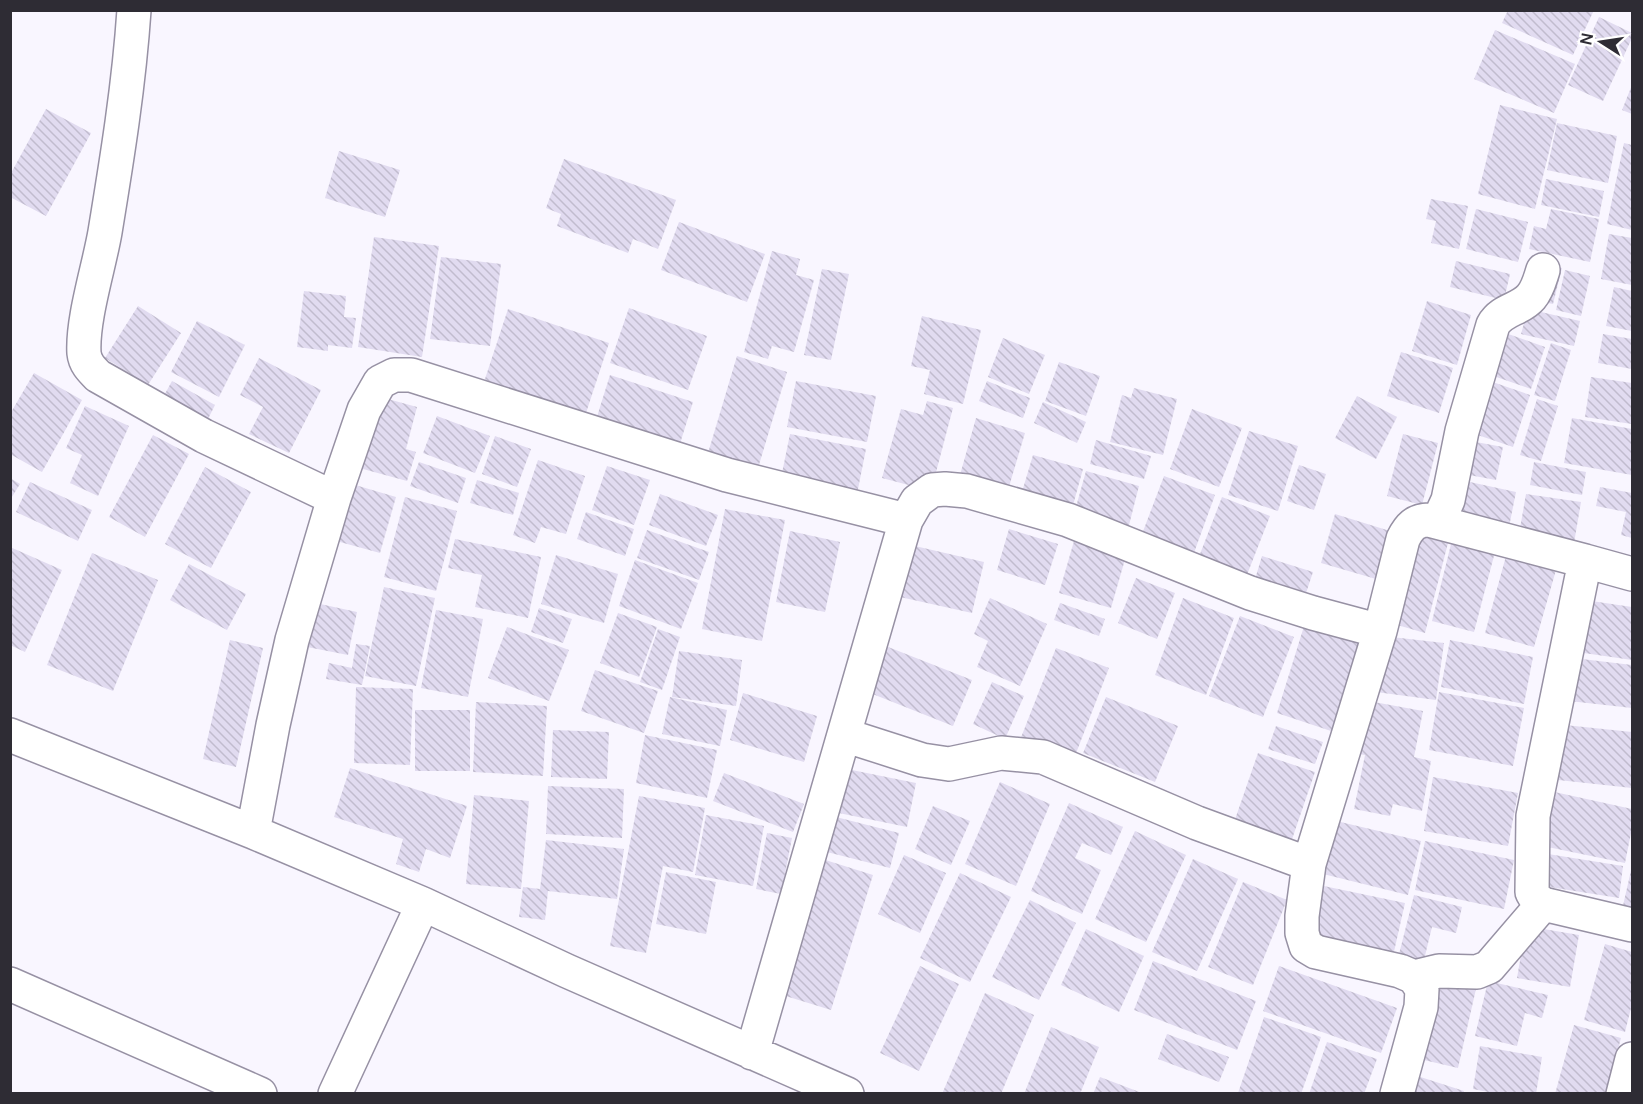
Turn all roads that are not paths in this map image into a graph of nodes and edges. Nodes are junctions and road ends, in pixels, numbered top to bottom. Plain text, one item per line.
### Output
1 (134, 10) edge
2 (1543, 270) dead end
3 (334, 498) junction
4 (906, 520) junction
5 (1438, 522) junction
6 (1585, 561) junction
7 (1632, 573) edge
8 (1380, 631) junction
9 (10, 735) edge
10 (844, 735) junction
11 (253, 832) junction
12 (1309, 864) junction
13 (423, 904) junction
14 (1543, 904) junction
15 (1632, 925) edge
16 (1414, 977) junction
17 (10, 984) edge
18 (752, 1053) junction
19 (1632, 1059) edge
20 (260, 1094) edge
21 (335, 1094) edge
22 (847, 1094) edge
23 (1397, 1094) edge
24 (1623, 1094) edge

1 - 3 street
2 - 5 street
3 - 4 street
3 - 11 street
4 - 8 street
4 - 10 street
5 - 6 street
5 - 8 street
6 - 7 street
6 - 14 street
8 - 12 street
9 - 11 street
10 - 12 street
10 - 18 street
11 - 13 street
12 - 16 street
13 - 18 street
13 - 21 street
14 - 15 street
14 - 16 street
16 - 23 street
17 - 20 street
18 - 22 street
19 - 24 street

